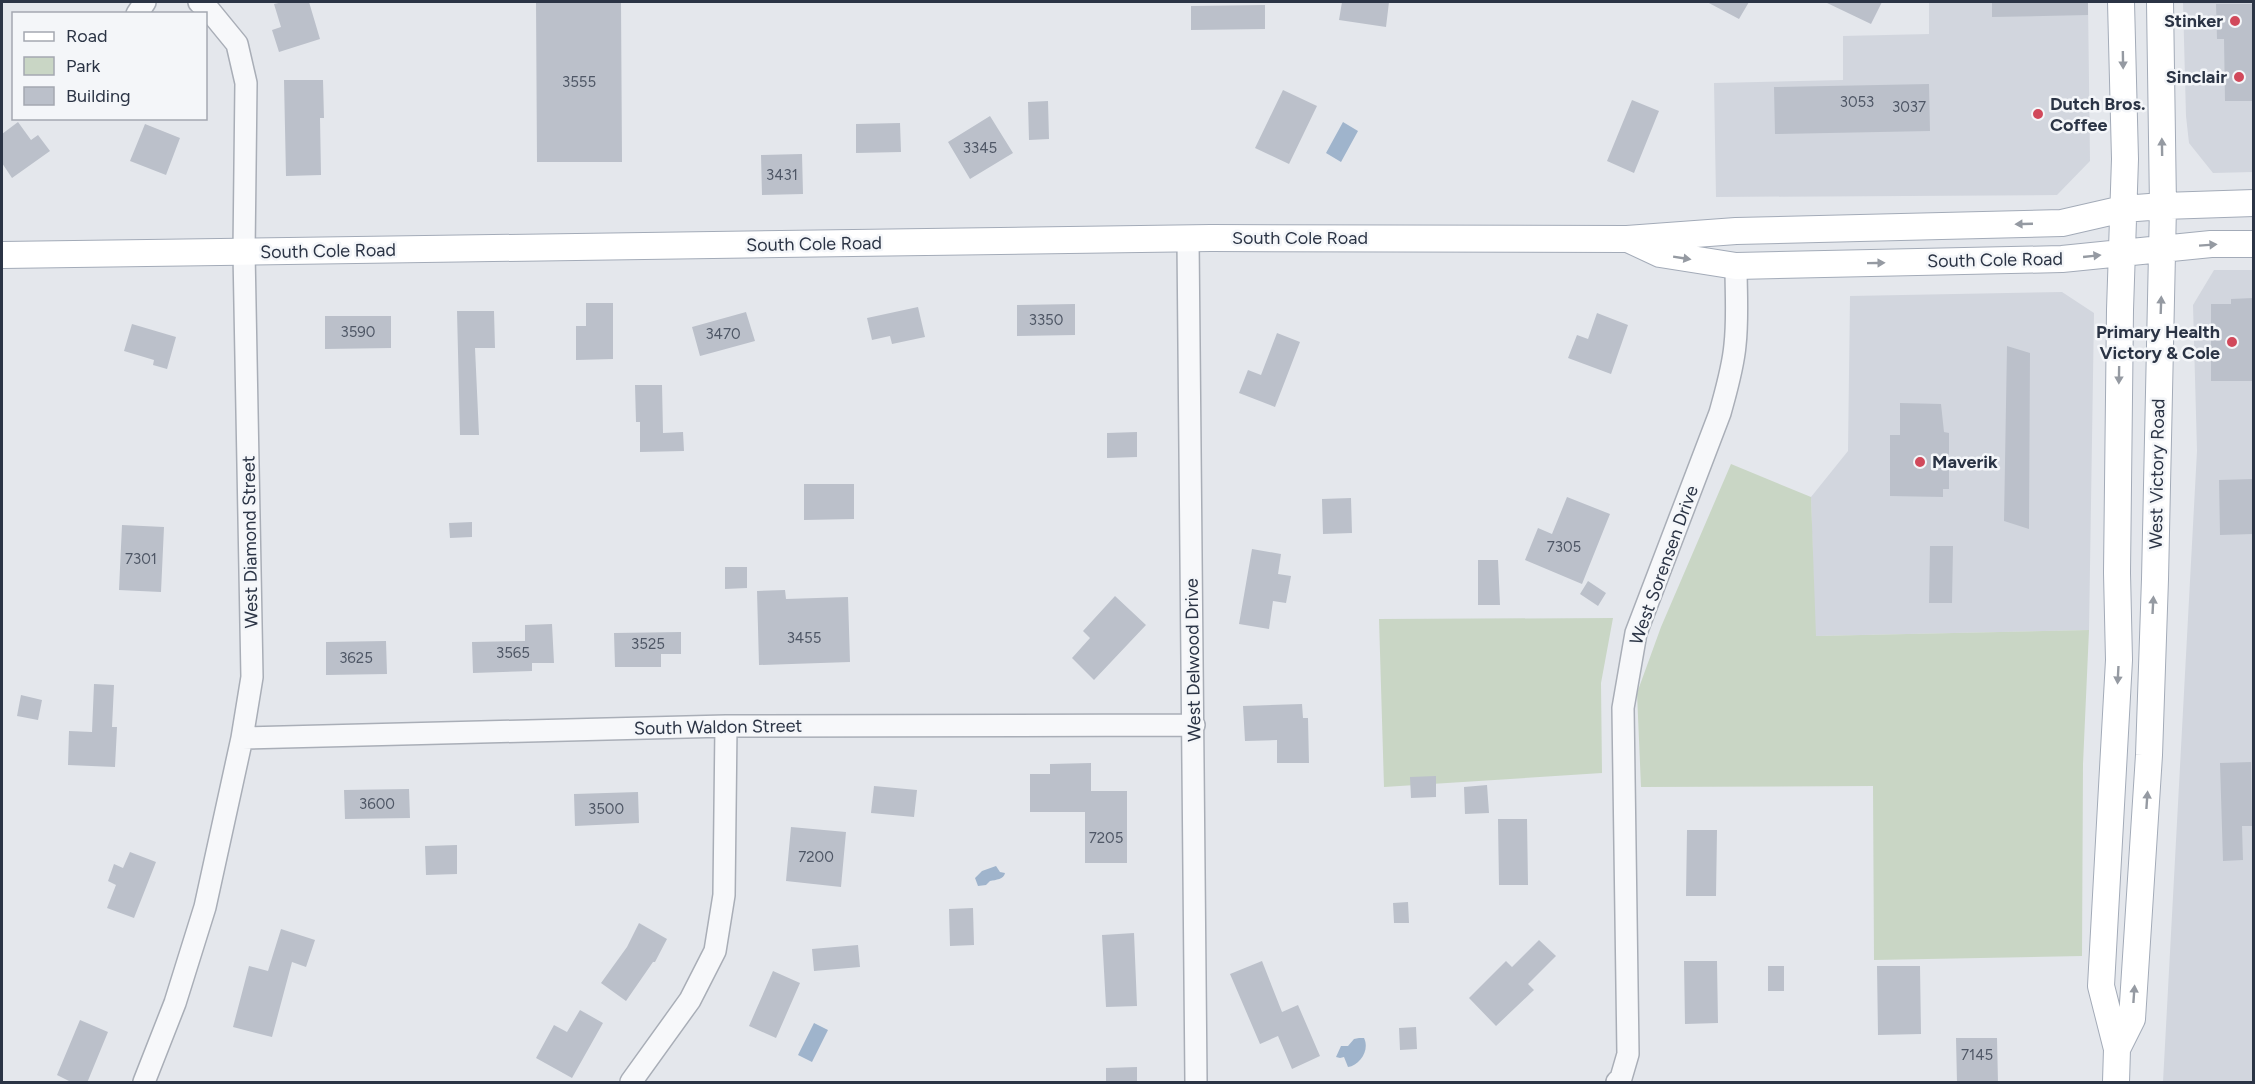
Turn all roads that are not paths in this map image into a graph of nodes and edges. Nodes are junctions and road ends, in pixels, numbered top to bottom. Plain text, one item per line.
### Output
1 (199, 2) edge
2 (2121, 2) edge
3 (2160, 2) edge
4 (2253, 203) edge
5 (2163, 206) junction
6 (2123, 209) junction
7 (1803, 230) junction
8 (1188, 238) junction
9 (1627, 239) junction
10 (2253, 244) edge
11 (2162, 249) junction
12 (244, 252) junction
13 (2122, 253) junction
14 (2, 255) edge
15 (1736, 266) junction
16 (1194, 725) junction
17 (726, 726) junction
18 (242, 738) junction
19 (2111, 831) junction
20 (2137, 946) junction
21 (2116, 1049) junction
22 (144, 1083) edge
23 (631, 1083) edge
24 (1196, 1083) edge
25 (1617, 1083) edge
26 (2116, 1083) edge

1 - 12 street, West Diamond Street
2 -> 6 main road, West Victory Road
5 -> 3 main road, West Victory Road
4 - 5 main road, South Cole Road
5 - 6 main road, South Cole Road
5 - 11 main road, West Victory Road
6 -> 7 main road, South Cole Road
6 - 13 main road, West Victory Road
7 - 9 main road, South Cole Road
7 - 15 main road, South Cole Road
8 - 9 main road, South Cole Road
8 - 12 main road, South Cole Road
8 - 16 street, West Delwood Drive
9 -> 15 main road, South Cole Road
11 -> 10 main road, South Cole Road
11 - 13 main road, South Cole Road
20 -> 11 main road, West Victory Road
12 - 14 main road, South Cole Road
12 - 18 street, West Diamond Street
15 -> 13 main road, South Cole Road
13 -> 19 main road, West Victory Road
15 - 25 street, West Sorensen Drive
16 - 17 street, South Waldon Street
16 - 24 street, West Delwood Drive
17 - 18 street, South Waldon Street
17 - 23 street
18 - 22 street, West Diamond Street
19 - 20 main road, West Victory Road
19 - 21 main road, West Victory Road
21 -> 20 main road, West Victory Road
21 - 26 main road, West Victory Road

